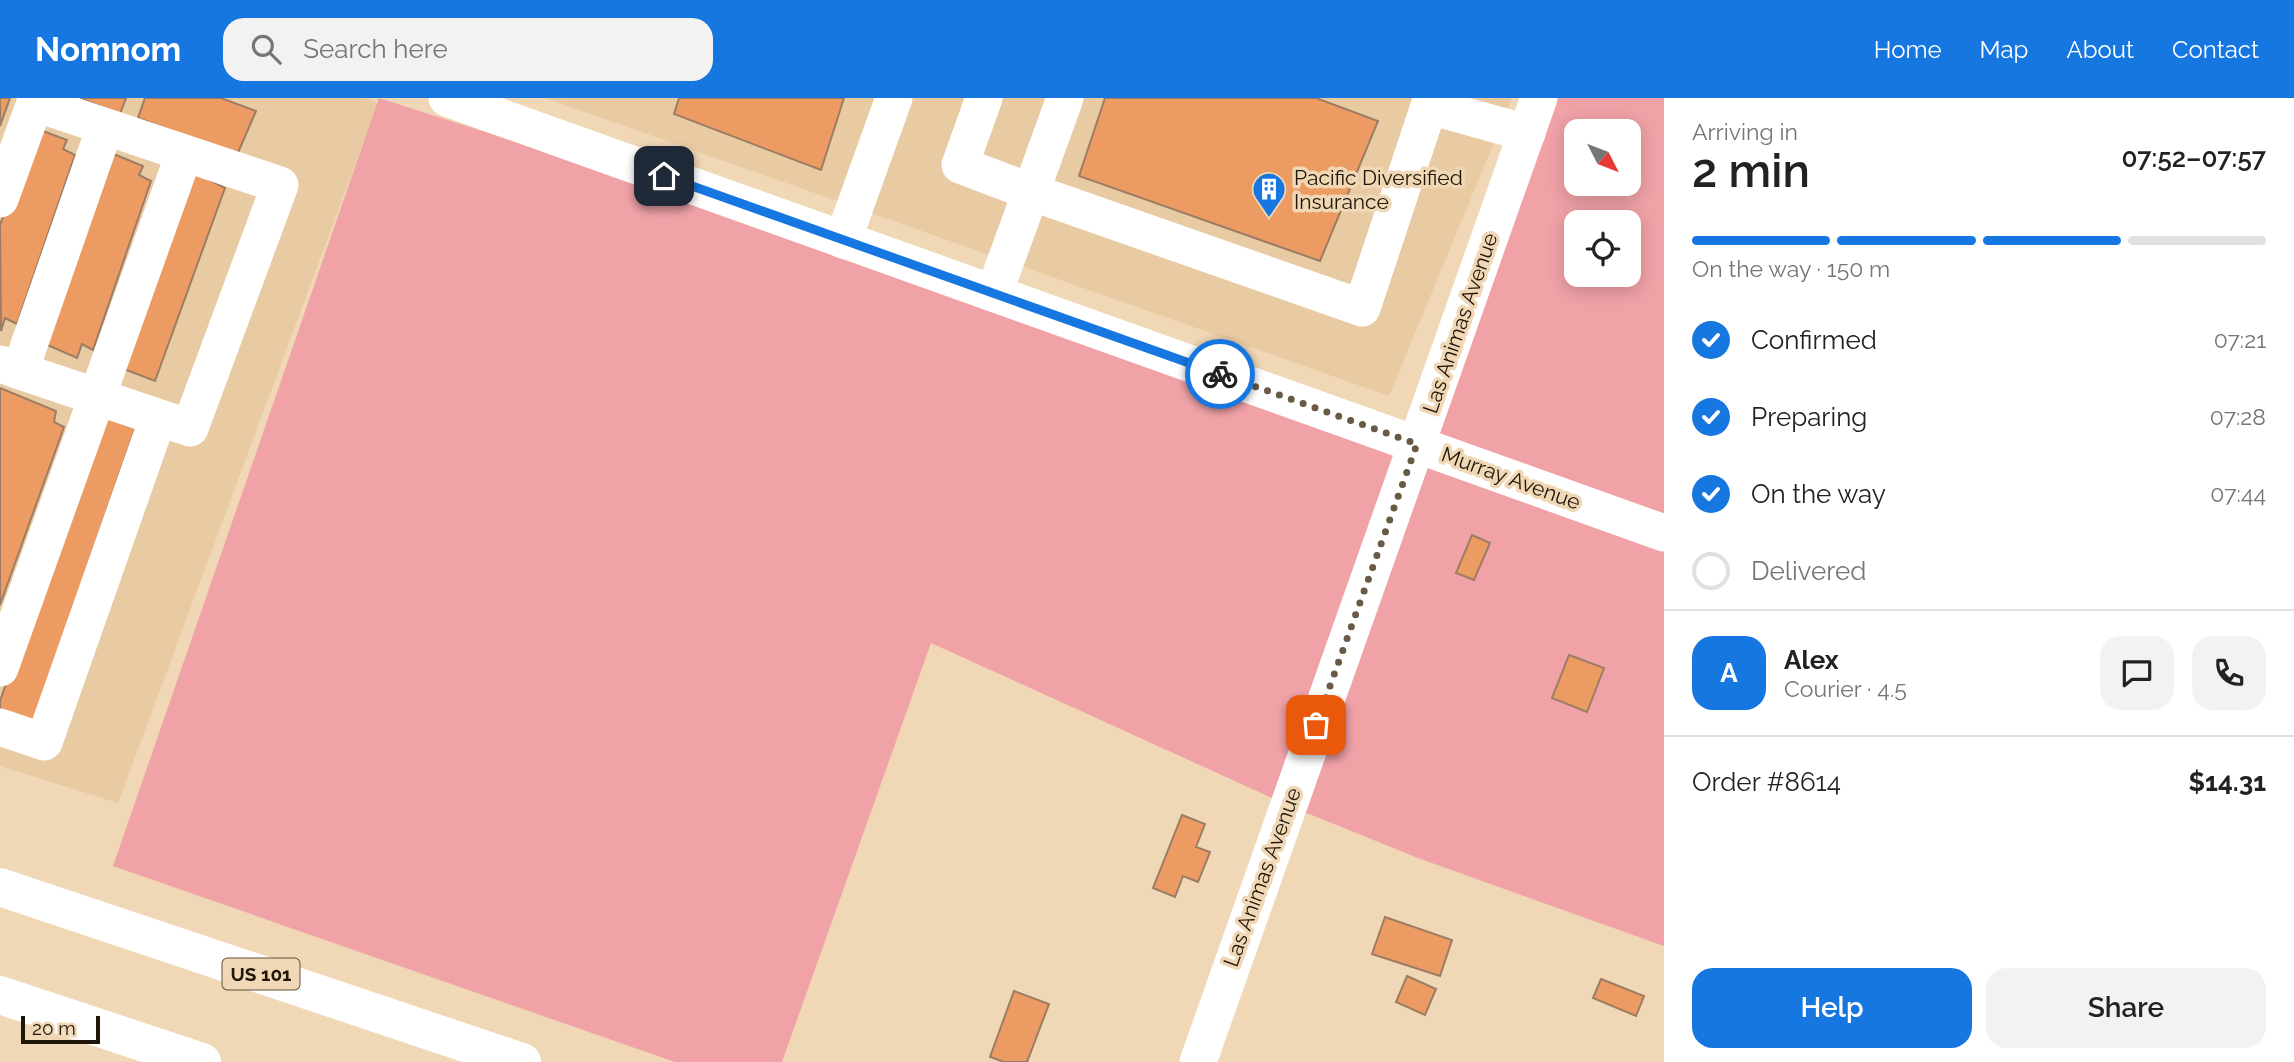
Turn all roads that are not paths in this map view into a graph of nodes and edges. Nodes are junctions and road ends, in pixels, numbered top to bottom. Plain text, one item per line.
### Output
1 (447, 98) edge
2 (894, 98) edge
3 (984, 98) edge
4 (1065, 98) edge
5 (1539, 98) edge
6 (36, 100) edge
7 (1418, 102) edge
8 (534, 113) edge
9 (105, 127) junction
10 (1527, 132) junction
11 (184, 154) junction
12 (1031, 192) junction
13 (0, 199) edge
14 (843, 240) junction
15 (994, 293) junction
16 (10, 368) edge
17 (98, 398) junction
18 (158, 418) junction
19 (1417, 444) junction
20 (1664, 533) edge
21 (0, 668) edge
22 (0, 727) edge
23 (0, 887) edge
24 (0, 995) edge
25 (202, 1062) edge
26 (522, 1062) edge
27 (1198, 1062) edge

1 - 8 street, Murray Avenue
2 - 14 street
3 - 12 street
4 - 12 street
5 - 10 street, Las Animas Avenue
6 - 9 street
6 - 13 street
7 - 10 street
7 - 12 street
8 - 14 street, Murray Avenue
9 - 11 street
9 - 16 street
10 - 19 street, Las Animas Avenue
11 - 17 street
11 - 18 street
12 - 15 street
14 - 15 street, Murray Avenue
15 - 19 street, Murray Avenue
16 - 17 street
17 - 18 street
17 - 21 street
18 - 22 street
19 - 20 street, Murray Avenue
19 - 27 street, Las Animas Avenue
23 - 26 highway, US 101
24 - 25 highway

